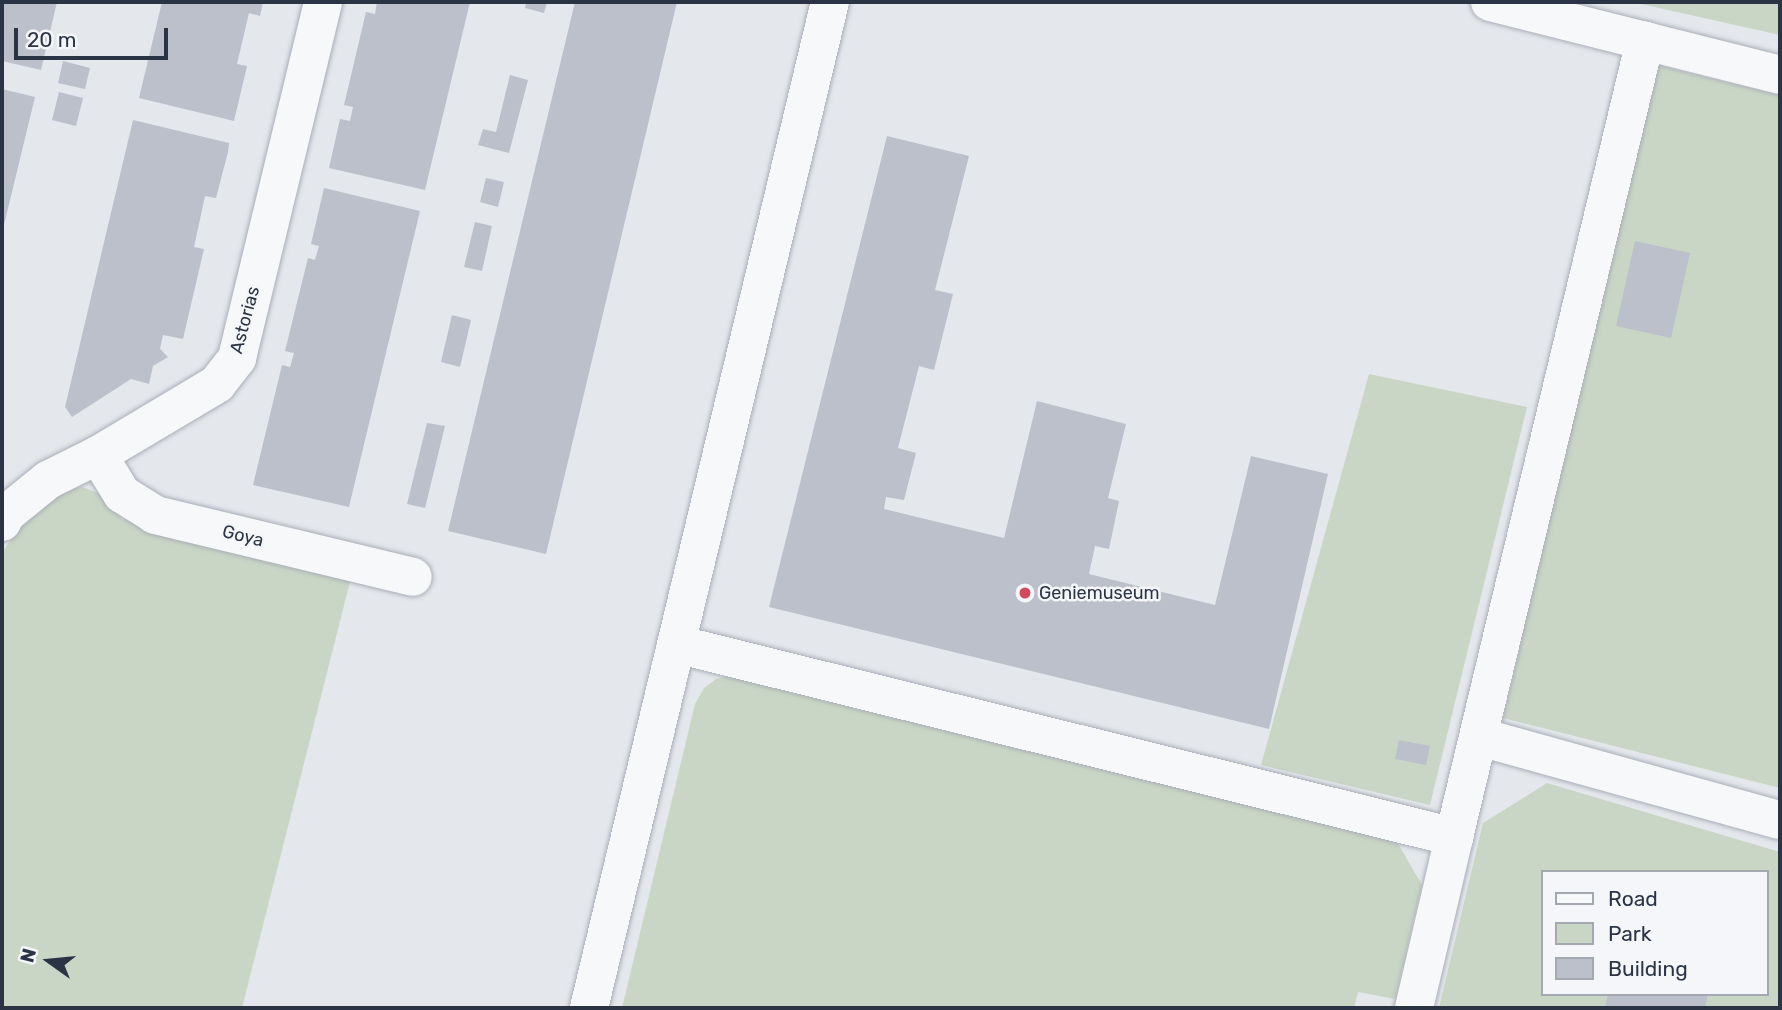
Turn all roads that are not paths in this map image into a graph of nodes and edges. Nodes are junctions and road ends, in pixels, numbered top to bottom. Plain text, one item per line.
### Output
1 (323, 2) edge
2 (830, 2) edge
3 (1490, 2) edge
4 (1645, 41) junction
5 (1780, 75) edge
6 (98, 455) junction
7 (3, 515) edge
8 (413, 577) dead end
9 (676, 644) junction
10 (1480, 737) junction
11 (1780, 820) edge
12 (1454, 837) junction
13 (589, 1008) edge
14 (1415, 1008) edge

1 - 6 street, Astorias
2 - 9 street
3 - 4 street
4 - 5 street
4 - 10 street
6 - 7 street, Astorias
6 - 8 street, Goya
9 - 12 street
9 - 13 street
10 - 11 street
10 - 12 street
12 - 14 street

